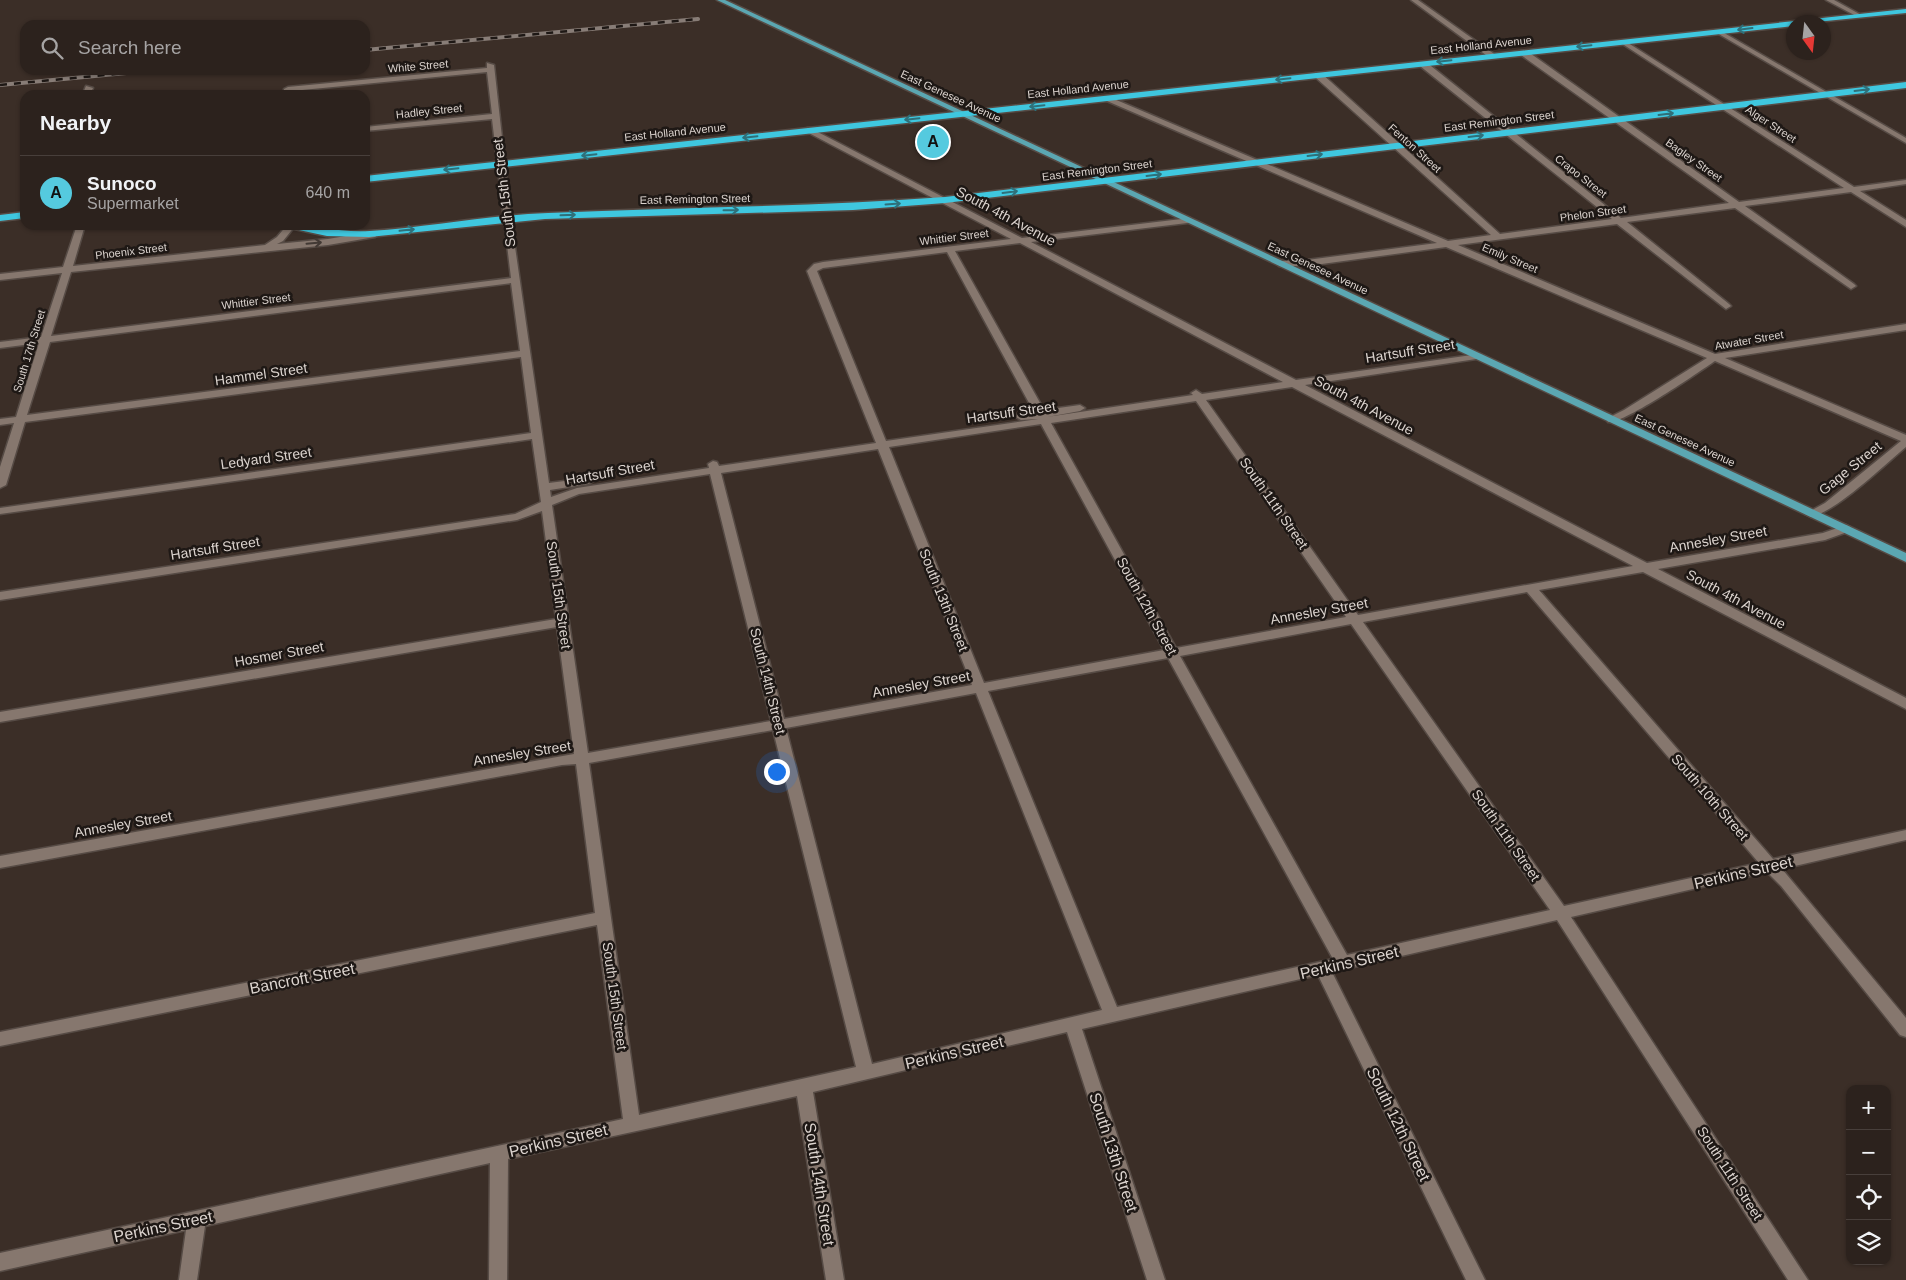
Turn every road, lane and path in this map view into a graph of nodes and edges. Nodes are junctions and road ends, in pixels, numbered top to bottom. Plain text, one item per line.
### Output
1 (720, 0) edge
2 (1414, 0) edge
3 (1829, 0) edge
4 (1906, 11) edge
5 (1860, 16) junction
6 (1831, 19) edge
7 (1786, 24) edge
8 (1719, 32) junction
9 (1623, 42) junction
10 (1524, 53) junction
11 (1492, 56) junction
12 (1422, 64) junction
13 (490, 68) joint
14 (1318, 75) junction
15 (1906, 85) edge
16 (305, 90) edge
17 (1826, 94) junction
18 (1104, 98) junction
19 (1724, 107) junction
20 (960, 114) junction
21 (496, 116) junction
22 (1618, 120) junction
23 (370, 129) edge
24 (810, 130) junction
25 (1508, 132) junction
26 (1906, 141) edge
27 (1396, 146) junction
28 (1257, 162) junction
29 (500, 164) junction
30 (370, 178) edge
31 (1105, 182) junction
32 (1906, 182) edge
33 (1852, 189) junction
34 (945, 200) junction
35 (1738, 204) junction
36 (20, 216) edge
37 (0, 218) edge
38 (507, 219) junction
39 (1187, 220) junction
40 (1620, 220) junction
41 (1906, 224) edge
42 (80, 230) edge
43 (286, 230) edge
44 (313, 230) edge
45 (384, 232) junction
46 (1498, 237) junction
47 (1024, 241) junction
48 (1447, 244) junction
49 (265, 247) junction
50 (950, 250) junction
51 (1282, 264) junction
52 (813, 268) joint
53 (68, 269) junction
54 (0, 277) edge
55 (516, 280) junction
56 (1851, 286) dead end
57 (1726, 306) dead end
58 (1906, 327) edge
59 (46, 339) junction
60 (0, 345) edge
61 (1461, 349) junction
62 (526, 352) junction
63 (1476, 356) junction
64 (1715, 357) junction
65 (1284, 378) junction
66 (1295, 384) junction
67 (1198, 394) junction
68 (1043, 418) junction
69 (21, 420) junction
70 (1612, 420) junction
71 (0, 422) edge
72 (537, 435) junction
73 (1906, 441) edge
74 (881, 442) junction
75 (714, 467) junction
76 (0, 485) edge
77 (545, 487) junction
78 (546, 504) junction
79 (0, 511) edge
80 (1811, 514) junction
81 (1846, 529) junction
82 (1906, 558) edge
83 (1645, 567) junction
84 (1530, 588) junction
85 (0, 596) edge
86 (1355, 620) junction
87 (562, 622) junction
88 (1172, 654) junction
89 (980, 688) junction
90 (1906, 704) edge
91 (0, 717) edge
92 (779, 725) junction
93 (581, 758) junction
94 (1906, 835) edge
95 (0, 862) edge
96 (1770, 866) junction
97 (1561, 914) junction
98 (605, 917) junction
99 (1343, 963) junction
100 (1322, 968) junction
101 (1112, 1015) junction
102 (1072, 1024) junction
103 (1906, 1030) edge
104 (0, 1039) edge
105 (866, 1073) junction
106 (804, 1087) junction
107 (632, 1124) junction
108 (499, 1154) junction
109 (197, 1219) junction
110 (0, 1262) edge
111 (188, 1280) edge
112 (498, 1280) edge
113 (835, 1280) edge
114 (1156, 1280) edge
115 (1476, 1280) edge
116 (1799, 1280) edge

1 - 20 main road, East Genesee Avenue
2 - 11 street
3 - 5 street
4 - 5 highway, East Holland Avenue
5 - 6 highway, East Holland Avenue
7 -> 8 highway, East Holland Avenue
8 - 9 highway, East Holland Avenue
8 - 17 street
9 -> 10 highway, East Holland Avenue
9 - 19 street, Alger Street
10 - 11 highway, East Holland Avenue
10 - 22 street, Bagley Street
11 -> 12 highway, East Holland Avenue
12 - 14 highway, East Holland Avenue
12 - 25 street, Crapo Street
13 - 16 street, White Street
13 - 21 street, South 15th Street
14 -> 18 highway, East Holland Avenue
14 - 27 street, Fenton Street
17 -> 15 highway, East Remington Street
17 - 19 highway, East Remington Street
17 - 26 street
18 -> 20 highway, East Holland Avenue
18 - 28 street, Emily Street
22 -> 19 highway, East Remington Street
19 - 33 street, Alger Street
20 -> 24 highway, East Holland Avenue
20 - 31 main road, East Genesee Avenue
21 - 23 street, Hadley Street
21 - 29 street, South 15th Street
22 - 25 highway, East Remington Street
22 - 35 street, Bagley Street
24 -> 29 highway, East Holland Avenue
24 - 34 street, South 4th Avenue
27 -> 25 highway, East Remington Street
25 - 40 street, Crapo Street
28 -> 27 highway, East Remington Street
27 - 46 street, Fenton Street
31 -> 28 highway, East Remington Street
28 - 48 street, Emily Street
29 -> 30 highway, East Holland Avenue
29 - 38 street, South 15th Street
34 -> 31 highway, East Remington Street
31 - 39 main road, East Genesee Avenue
32 - 33 street, Phelon Street
33 - 35 street, Phelon Street
33 - 41 street, Alger Street
38 -> 34 highway, East Remington Street
34 - 47 street, South 4th Avenue
35 - 40 street, Phelon Street
35 - 56 street, Bagley Street
36 - 37 highway
45 -> 38 highway, East Remington Street
38 - 55 street, South 15th Street
39 - 47 street, Whittier Street
39 - 51 main road, East Genesee Avenue
40 - 46 street, Phelon Street
40 - 57 street, Crapo Street
42 - 53 street, South 17th Street
43 - 49 street, Phoenix Street
44 - 45 highway, East Remington Street
49 -> 45 street, Phoenix Street
46 - 48 street, Phelon Street
47 - 50 street, Whittier Street
47 - 65 street, South 4th Avenue
48 - 51 street, Phelon Street
48 - 64 street, Emily Street
49 - 53 street, Phoenix Street
50 - 52 street, Whittier Street
50 - 68 street, South 12th Street
51 - 61 main road, East Genesee Avenue
52 - 74 street, South 13th Street
53 - 54 street, Phoenix Street
53 - 59 street, South 17th Street
55 - 59 street, Whittier Street
55 - 62 street, South 15th Street
58 - 64 street, Atwater Street
59 - 60 street, Whittier Street
59 - 69 street, South 17th Street
61 - 63 main road, East Genesee Avenue
61 - 65 street, Hartsuff Street
62 - 69 street, Hammel Street
62 - 72 street, South 15th Street
63 - 66 street, Hartsuff Street
63 - 70 main road, East Genesee Avenue
64 - 70 street, Atwater Street
64 - 73 street, Emily Street
65 - 66 street, South 4th Avenue
65 - 67 street, Hartsuff Street
66 - 67 street, Hartsuff Street
66 - 83 street, South 4th Avenue
67 - 68 street, Hartsuff Street
67 - 86 street, South 11th Street
68 - 74 street, Hartsuff Street
68 - 88 street, South 12th Street
69 - 71 street, Hammel Street
69 - 76 street, South 17th Street
70 - 80 main road, East Genesee Avenue
72 - 77 street, South 15th Street
72 - 79 street, Ledyard Street
73 - 80 street, Gage Street
74 - 75 street, Hartsuff Street
74 - 89 street, South 13th Street
75 - 77 street, Hartsuff Street
75 - 78 street, Hartsuff Street
75 - 92 street, South 14th Street
77 - 78 street, South 15th Street
78 - 85 street, Hartsuff Street
78 - 87 street, South 15th Street
80 - 81 main road, East Genesee Avenue
81 - 82 main road, East Genesee Avenue
81 - 83 street, Annesley Street
83 - 84 street, Annesley Street
83 - 90 street, South 4th Avenue
84 - 86 street, Annesley Street
84 - 96 street, South 10th Street
86 - 88 street, Annesley Street
86 - 97 street, South 11th Street
87 - 91 street, Hosmer Street
87 - 93 street, South 15th Street
88 - 89 street, Annesley Street
88 - 99 street, South 12th Street
89 - 92 street, Annesley Street
89 - 101 street, South 13th Street
92 - 93 street, Annesley Street
92 - 105 street, South 14th Street
93 - 95 street, Annesley Street
93 - 98 street, South 15th Street
94 - 96 street, Perkins Street
96 - 97 street, Perkins Street
96 - 103 street, South 10th Street
97 - 99 street, Perkins Street
97 - 116 street, South 11th Street
98 - 104 street, Bancroft Street
98 - 107 street, South 15th Street
99 - 100 street, Perkins Street
100 - 101 street, Perkins Street
100 - 115 street, South 12th Street
101 - 102 street, Perkins Street
102 - 105 street, Perkins Street
102 - 114 street, South 13th Street
105 - 106 street, Perkins Street
106 - 107 street, Perkins Street
106 - 113 street, South 14th Street
107 - 108 street, Perkins Street
108 - 109 street, Perkins Street
108 - 112 street
109 - 110 street, Perkins Street
109 - 111 street

